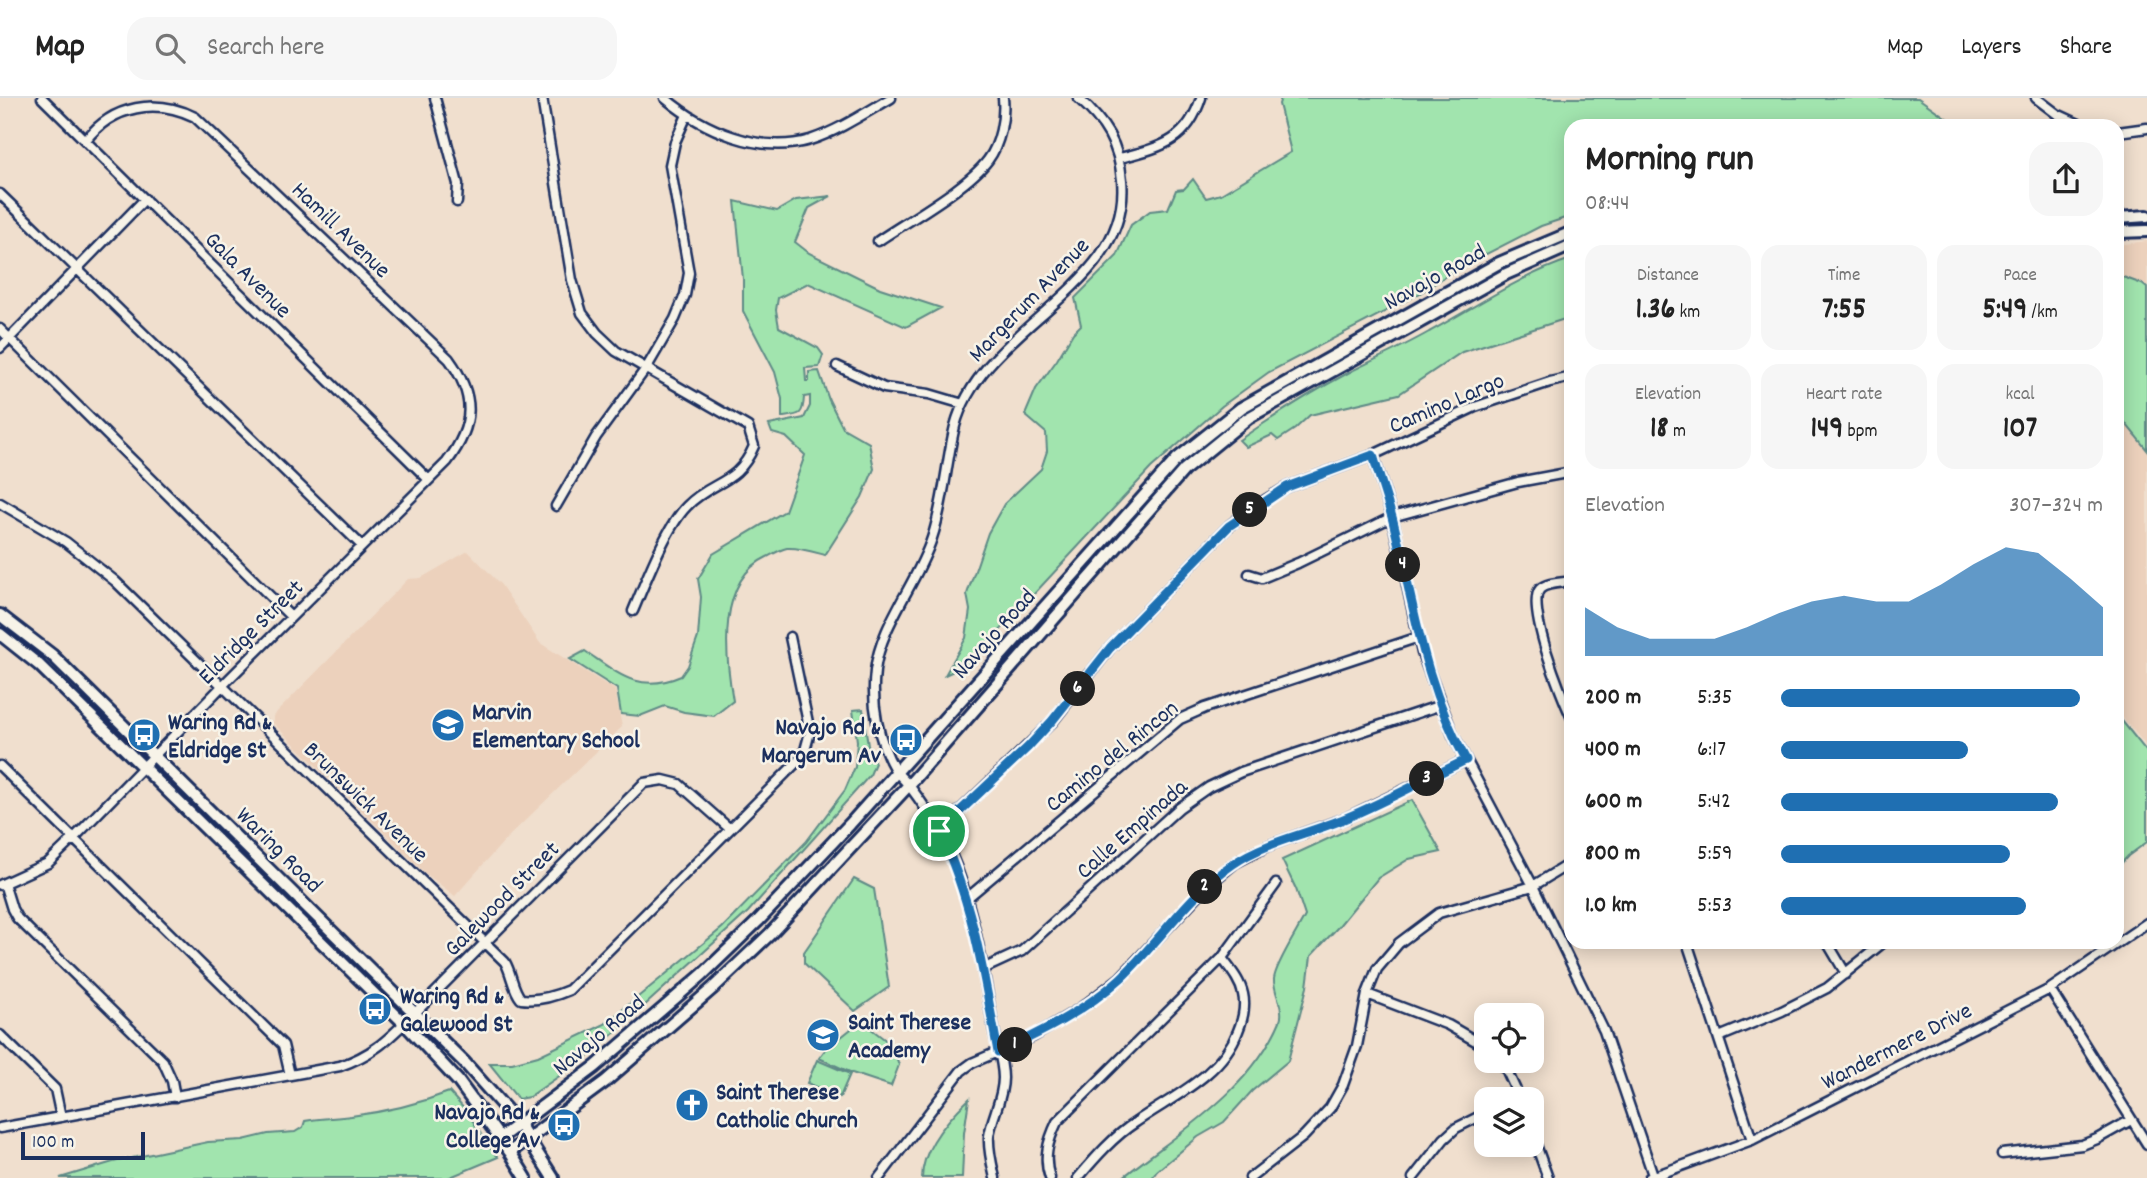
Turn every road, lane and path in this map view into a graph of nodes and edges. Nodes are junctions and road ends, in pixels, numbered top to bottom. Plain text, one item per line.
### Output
1 (42, 98) edge
2 (435, 98) edge
3 (542, 98) edge
4 (665, 98) edge
5 (891, 98) edge
6 (1003, 98) edge
7 (1078, 98) edge
8 (1201, 98) edge
9 (2036, 98) edge
10 (687, 115) junction
11 (2068, 119) edge
12 (2147, 128) edge
13 (2124, 131) edge
14 (86, 141) junction
15 (1120, 158) junction
16 (0, 194) edge
17 (145, 199) junction
18 (457, 202) dead end
19 (2147, 216) edge
20 (2124, 218) edge
21 (2147, 231) edge
22 (2124, 232) edge
23 (1564, 235) edge
24 (878, 241) dead end
25 (1564, 248) edge
26 (77, 269) junction
27 (0, 329) edge
28 (9, 338) junction
29 (0, 348) edge
30 (837, 366) dead end
31 (647, 367) junction
32 (1564, 379) edge
33 (963, 404) junction
34 (1373, 455) junction
35 (1564, 473) edge
36 (428, 479) junction
37 (0, 503) edge
38 (556, 506) dead end
39 (1392, 517) junction
40 (362, 546) junction
41 (1249, 574) dead end
42 (1564, 582) edge
43 (633, 611) dead end
44 (0, 615) edge
45 (291, 617) junction
46 (0, 634) edge
47 (790, 637) dead end
48 (1419, 637) junction
49 (222, 687) junction
50 (1564, 697) edge
51 (1441, 705) junction
52 (155, 756) junction
53 (1466, 760) junction
54 (0, 766) edge
55 (143, 768) junction
56 (897, 772) junction
57 (909, 785) junction
58 (730, 829) junction
59 (939, 831) junction
60 (74, 838) junction
61 (817, 859) junction
62 (1564, 867) edge
63 (830, 871) junction
64 (2, 884) edge
65 (1276, 884) dead end
66 (1533, 886) junction
67 (966, 899) junction
68 (2146, 927) edge
69 (2124, 941) edge
70 (483, 942) junction
71 (1689, 949) edge
72 (1831, 949) edge
73 (1876, 949) edge
74 (2112, 949) edge
75 (1222, 958) junction
76 (983, 969) junction
77 (1846, 974) junction
78 (2050, 989) junction
79 (1367, 994) junction
80 (415, 1013) junction
81 (404, 1023) junction
82 (0, 1035) edge
83 (1718, 1037) junction
84 (1474, 1040) edge
85 (998, 1052) junction
86 (289, 1075) junction
87 (175, 1097) junction
88 (61, 1117) junction
89 (2131, 1119) junction
90 (1474, 1120) edge
91 (519, 1124) junction
92 (0, 1128) edge
93 (500, 1138) junction
94 (529, 1139) junction
95 (1752, 1140) junction
96 (2147, 1144) edge
97 (510, 1152) junction
98 (2002, 1154) dead end
99 (1540, 1157) edge
100 (885, 1176) edge
101 (526, 1178) edge
102 (553, 1178) edge
103 (995, 1178) edge
104 (1050, 1178) edge
105 (1078, 1178) edge
106 (1250, 1178) edge
107 (1413, 1178) edge
108 (1548, 1178) edge
109 (1652, 1178) edge

1 - 14 street, Gala Avenue
2 - 18 street
3 - 31 street
4 - 10 street
5 - 10 street
6 - 24 street
7 - 15 street, Margerum Avenue
8 - 15 street
9 - 11 street
10 - 31 street
12 - 13 street
14 - 17 street, Gala Avenue
14 - 36 street, Hamill Avenue
15 - 33 street, Margerum Avenue
16 - 26 street
17 - 26 street
17 - 36 street, Gala Avenue
19 - 20 main road
21 - 22 main road
23 - 56 main road, Navajo Road
25 - 57 main road, Navajo Road
26 - 28 street
26 - 40 street
27 - 28 street
28 - 29 street
28 - 45 street
30 - 33 street
31 - 38 street
31 - 43 street
32 - 34 street, Camino Largo
33 - 56 street, Margerum Avenue
34 - 39 street
34 - 59 street, Camino Largo
35 - 39 street
36 - 40 street, Eldridge Street
37 - 49 street, Brunswick Avenue
39 - 41 street
39 - 48 street
40 - 45 street, Eldridge Street
42 - 50 street
44 - 52 main road, Waring Road
45 - 49 street, Eldridge Street
46 - 55 main road, Waring Road
47 - 58 street
48 - 51 street
48 - 67 street, Camino del Rincon
49 - 52 street, Eldridge Street
49 - 70 street, Brunswick Avenue
51 - 53 street
51 - 76 street, Calle Empinada
52 - 55 street, Eldridge Street
52 - 80 main road, Waring Road
53 - 66 street
53 - 85 street
54 - 60 street
55 - 60 street, Eldridge Street
55 - 81 main road, Waring Road
56 - 57 street, Margerum Avenue
56 - 61 main road, Navajo Road
57 - 59 street, Margerum Avenue
57 - 63 main road, Navajo Road
58 - 70 street, Galewood Street
58 - 70 street, Brunswick Avenue
59 - 67 street, Margerum Avenue
60 - 64 street, Eldridge Street
60 - 86 street
61 - 63 main road
61 - 91 main road, Navajo Road
62 - 66 street
63 - 94 main road, Navajo Road
64 - 87 street
65 - 75 street
66 - 79 street
66 - 109 street
67 - 76 street, Margerum Avenue
68 - 69 street, Wandermere Drive
70 - 80 street, Galewood Street
71 - 83 street
72 - 77 street
73 - 77 street
74 - 78 street, Wandermere Drive
75 - 104 street
75 - 105 street
76 - 85 street, Margerum Avenue
77 - 83 street
78 - 89 street
78 - 95 street, Wandermere Drive
79 - 84 street
79 - 106 street
80 - 81 street, Galewood Street
80 - 91 main road, Waring Road
81 - 86 street, Galewood Street
81 - 93 main road, Waring Road
82 - 88 street
83 - 95 street
85 - 100 street
85 - 103 street, Margerum Avenue
86 - 87 street, Galewood Street
87 - 88 street, Galewood Street
88 - 92 street, Galewood Street
89 - 96 street
89 - 98 street
90 - 107 street
91 - 93 main road, Navajo Road
91 - 94 main road, Waring Road
93 - 97 main road, Waring Road
94 - 97 main road, Navajo Road
94 - 102 main road, Waring Road
95 - 109 street, Wandermere Drive
97 - 101 main road, Waring Road
99 - 108 street

